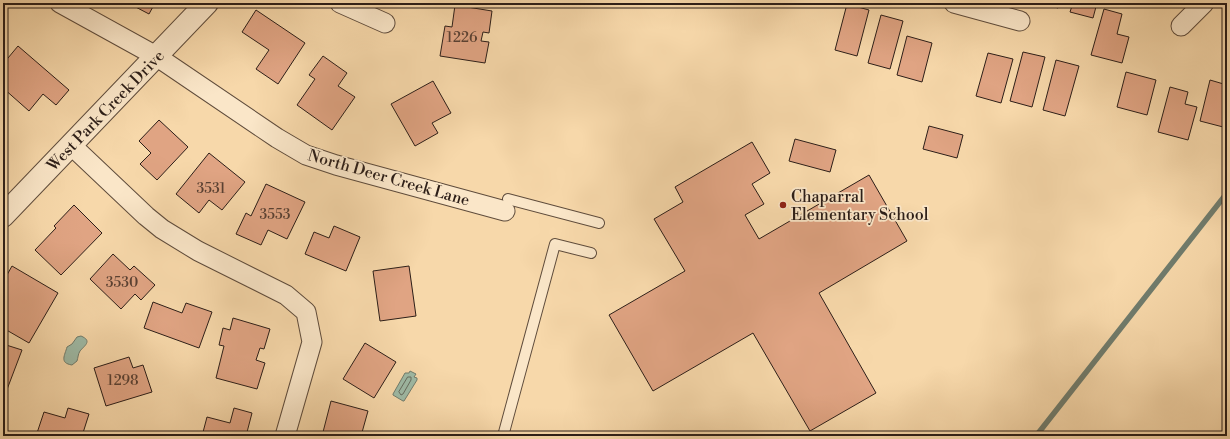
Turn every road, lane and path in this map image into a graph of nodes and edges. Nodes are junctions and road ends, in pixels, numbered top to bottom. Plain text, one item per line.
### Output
1 (60, 3) edge
2 (207, 3) edge
3 (340, 3) edge
4 (1204, 3) edge
5 (966, 5) edge
6 (1020, 21) dead end
7 (385, 23) dead end
8 (1182, 26) dead end
9 (156, 56) junction
10 (71, 145) junction
11 (506, 205) joint
12 (3, 216) edge
13 (598, 223) dead end
14 (591, 253) dead end
15 (285, 436) edge
16 (503, 436) edge

1 - 9 street, North Deer Creek Lane
2 - 9 street, West Park Creek Drive
3 - 7 street
4 - 8 street
5 - 6 street
9 - 10 street, West Park Creek Drive
9 - 11 street, North Deer Creek Lane
10 - 12 street, West Park Creek Drive
10 - 15 street
11 - 13 lane
14 - 16 lane

